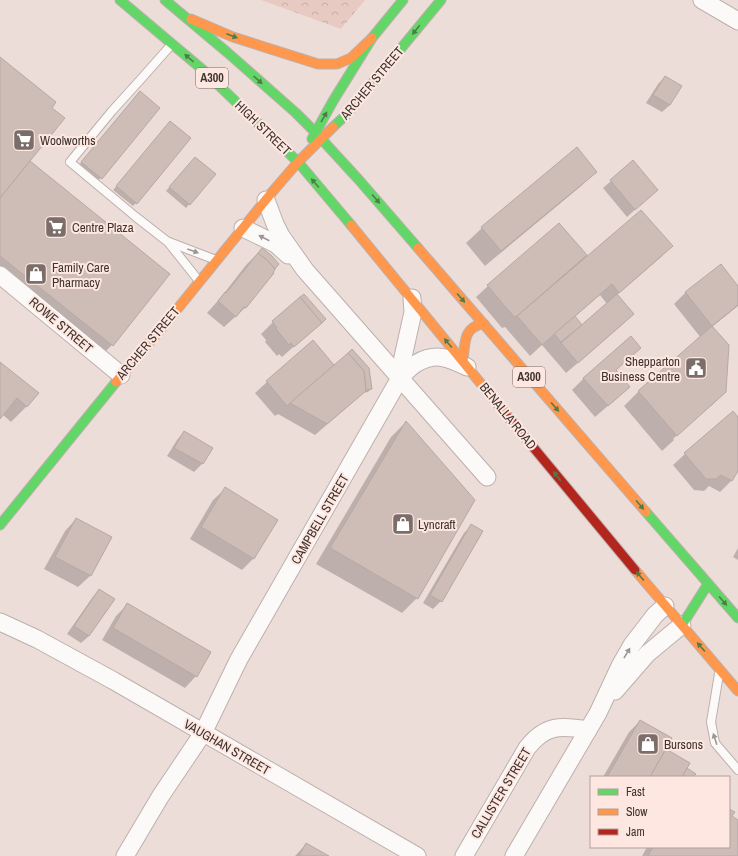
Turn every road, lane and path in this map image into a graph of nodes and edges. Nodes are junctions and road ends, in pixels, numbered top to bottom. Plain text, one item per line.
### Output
1 (120, 0) edge
2 (165, 0) edge
3 (403, 0) edge
4 (441, 0) edge
5 (702, 0) edge
6 (183, 15) junction
7 (738, 21) edge
8 (372, 38) junction
9 (172, 43) junction
10 (319, 135) junction
11 (298, 162) junction
12 (266, 200) junction
13 (243, 228) junction
14 (168, 242) junction
15 (217, 260) junction
16 (305, 270) junction
17 (0, 275) edge
18 (199, 282) junction
19 (412, 298) junction
20 (484, 324) junction
21 (467, 365) junction
22 (121, 376) junction
23 (400, 378) junction
24 (487, 477) dead end
25 (0, 525) edge
26 (708, 584) junction
27 (690, 593) dead end
28 (668, 604) junction
29 (0, 614) edge
30 (738, 618) edge
31 (0, 622) edge
32 (682, 625) junction
33 (37, 639) junction
34 (720, 670) junction
35 (738, 691) edge
36 (598, 713) junction
37 (198, 730) junction
38 (588, 730) junction
39 (738, 770) edge
40 (125, 856) edge
41 (417, 856) edge
42 (464, 856) edge
43 (514, 856) edge

1 - 9 main road, HIGH STREET / A300
2 - 6 main road, A300
3 - 8 main road, ARCHER STREET
4 -> 10 main road, ARCHER STREET
5 - 7 street
6 -> 8 main road
6 -> 10 main road, A300
10 -> 8 main road, ARCHER STREET
11 -> 9 main road, HIGH STREET / A300
9 - 14 lane
10 - 11 main road, ARCHER STREET
10 -> 20 main road, A300
11 - 12 main road, ARCHER STREET
19 -> 11 main road, BENALLA ROAD / A300
12 - 13 main road, ARCHER STREET
12 - 16 street
13 - 15 main road, ARCHER STREET
16 -> 13 street
14 -> 15 lane
14 - 18 lane
15 - 18 main road, ARCHER STREET
16 - 23 street
17 - 22 street, ROWE STREET
18 - 22 main road, ARCHER STREET
21 -> 19 main road, BENALLA ROAD / A300
19 - 23 street
20 - 21 main road
20 -> 26 main road, A300
21 - 23 street
28 -> 21 main road, BENALLA ROAD / A300
22 - 25 main road, ARCHER STREET
23 - 24 street
23 - 37 street, CAMPBELL STREET
26 - 27 main road
26 -> 30 main road, A300
26 - 32 main road
28 - 32 main road, BENALLA ROAD / A300
36 -> 28 street
29 - 33 street, VAUGHAN STREET
31 - 33 street, VAUGHAN STREET
34 -> 32 main road, BENALLA ROAD / A300
32 - 36 street
33 - 37 street, VAUGHAN STREET
34 - 35 main road, BENALLA ROAD / A300
39 -> 34 lane
36 - 38 street
37 - 40 street, CAMPBELL STREET
37 - 41 street, VAUGHAN STREET
38 - 42 street, CALLISTER STREET
38 - 43 street

